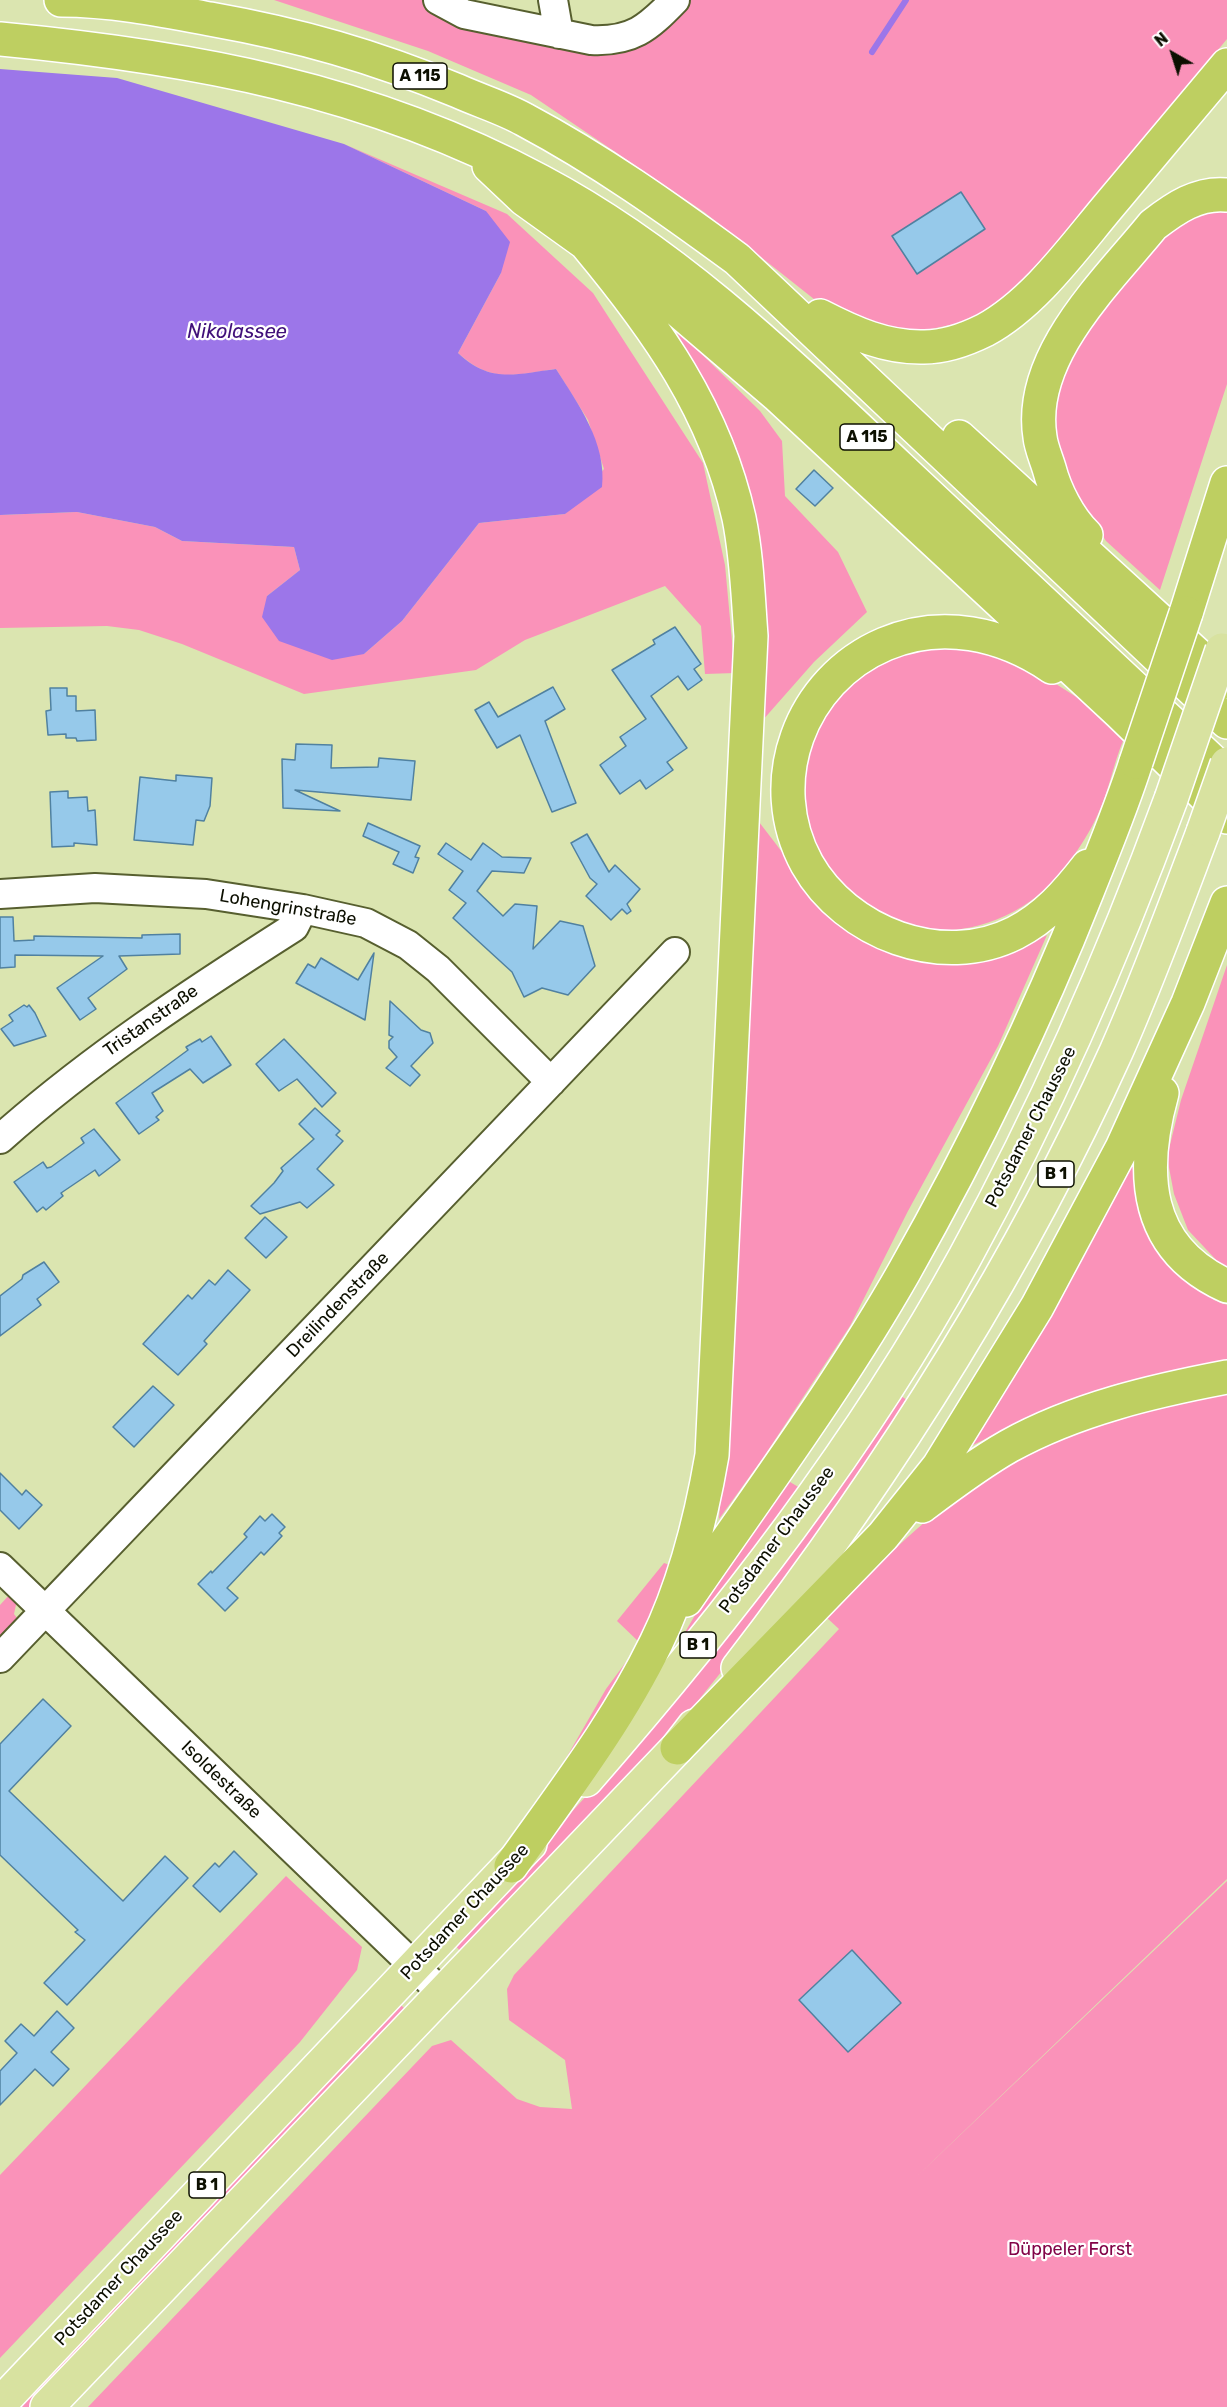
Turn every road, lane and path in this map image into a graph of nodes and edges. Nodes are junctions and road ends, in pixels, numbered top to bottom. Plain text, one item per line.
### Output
1 (62, 0) edge
2 (438, 0) edge
3 (553, 0) edge
4 (675, 0) edge
5 (519, 12) edge
6 (559, 34) junction
7 (0, 39) edge
8 (1227, 65) edge
9 (470, 148) junction
10 (1227, 195) edge
11 (587, 244) junction
12 (737, 259) junction
13 (820, 316) junction
14 (1227, 483) edge
15 (1140, 601) junction
16 (1224, 641) edge
17 (1227, 682) edge
18 (1120, 713) junction
19 (1227, 722) edge
20 (1227, 764) edge
21 (1227, 775) edge
22 (1126, 793) junction
23 (1215, 825) edge
24 (0, 894) edge
25 (1227, 903) edge
26 (303, 909) junction
27 (675, 952) dead end
28 (1188, 1003) junction
29 (551, 1082) junction
30 (0, 1139) edge
31 (1227, 1286) edge
32 (1227, 1377) edge
33 (883, 1536) junction
34 (0, 1567) edge
35 (45, 1611) junction
36 (657, 1641) junction
37 (0, 1658) edge
38 (677, 1748) junction
39 (511, 1866) junction
40 (414, 1967) junction
41 (442, 1993) junction
42 (0, 2404) edge
43 (47, 2407) edge

1 - 12 highway, A 115
2 - 5 street
3 - 6 street
4 - 6 street
5 - 6 street
7 - 9 highway, A 115
8 - 13 highway
9 - 11 highway
9 - 21 highway, A 115
10 - 15 highway
11 - 18 highway
11 - 36 highway
12 - 13 highway
12 - 19 highway, A 115
13 - 15 highway
14 - 22 highway, bridge
15 - 17 highway
16 - 39 main road, Potsdamer Chaussee / B 1, bridge
18 - 22 highway
18 - 23 highway
20 - 23 main road, Potsdamer Chaussee / B 1, bridge
22 - 36 highway
23 - 38 main road, Potsdamer Chaussee / B 1
24 - 26 street, Lohengrinstraße
25 - 28 highway
26 - 29 street, Lohengrinstraße
26 - 30 street, Tristanstraße
27 - 29 street, Dreilindenstraße
28 - 31 highway
28 - 33 highway
29 - 35 street, Dreilindenstraße
32 - 33 highway
33 - 38 highway
34 - 35 street, Isoldestraße
35 - 37 street, Dreilindenstraße
35 - 40 street, Isoldestraße
36 - 39 highway
38 - 41 main road, Potsdamer Chaussee / B 1
39 - 40 main road, Potsdamer Chaussee / B 1
40 - 41 street, Isoldestraße
40 - 42 main road, Potsdamer Chaussee / B 1
41 - 43 main road, Potsdamer Chaussee / B 1

